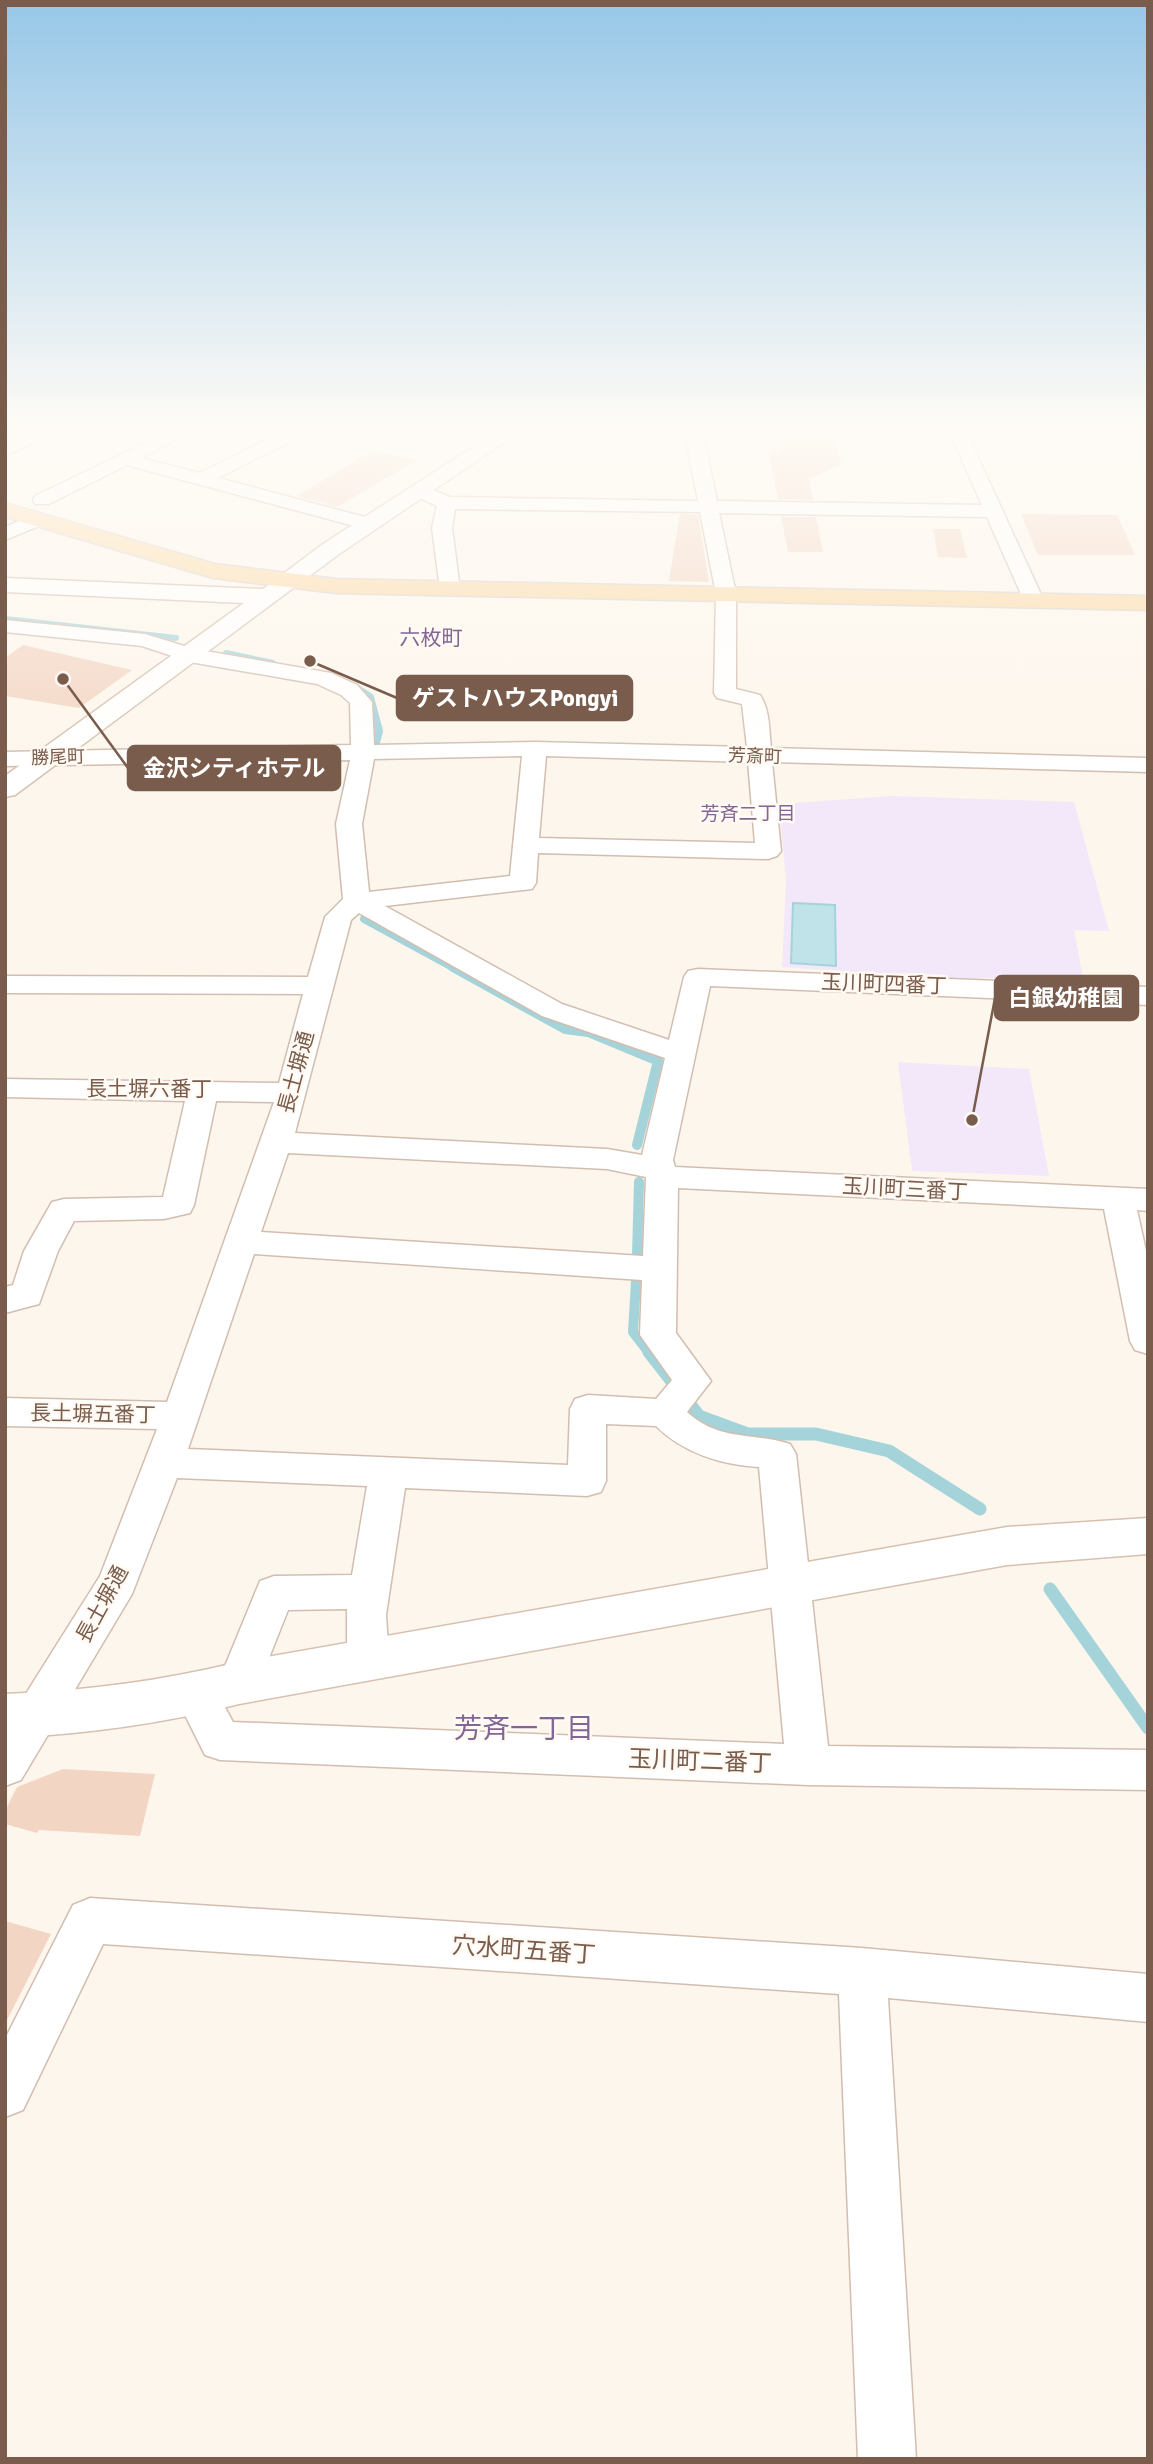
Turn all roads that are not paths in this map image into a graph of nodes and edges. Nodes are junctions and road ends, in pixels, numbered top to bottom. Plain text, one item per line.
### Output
1 (137, 544) edge
2 (340, 544) edge
3 (444, 544) edge
4 (715, 544) edge
5 (1008, 544) edge
6 (293, 577) junction
7 (5, 585) edge
8 (450, 589) junction
9 (726, 594) junction
10 (268, 596) junction
11 (1034, 601) junction
12 (1148, 603) edge
13 (5, 626) edge
14 (190, 655) junction
15 (535, 749) junction
16 (363, 754) junction
17 (51, 756) junction
18 (761, 756) junction
19 (5, 759) edge
20 (1148, 765) edge
21 (5, 789) edge
22 (526, 845) junction
23 (357, 901) junction
24 (5, 984) edge
25 (319, 986) junction
26 (1148, 996) edge
27 (680, 1053) junction
28 (5, 1088) edge
29 (203, 1090) junction
30 (292, 1093) junction
31 (276, 1142) junction
32 (660, 1173) junction
33 (1133, 1199) edge
34 (242, 1242) junction
35 (660, 1269) junction
36 (5, 1301) edge
37 (1146, 1325) edge
38 (675, 1401) junction
39 (5, 1412) edge
40 (180, 1416) junction
41 (164, 1463) junction
42 (388, 1473) junction
43 (1148, 1536) edge
44 (789, 1586) junction
45 (369, 1592) junction
46 (368, 1661) junction
47 (218, 1689) junction
48 (21, 1715) edge
49 (808, 1765) junction
50 (5, 1766) edge
51 (1148, 1770) edge
52 (862, 1972) junction
53 (1148, 1998) edge
54 (5, 2092) edge
55 (887, 2459) edge

1 - 6 main road
2 - 6 main road
3 - 8 street
4 - 9 street
5 - 11 street
6 - 8 main road
6 - 10 main road
7 - 10 main road
8 - 9 main road
9 - 11 main road
9 - 18 street
10 - 14 main road
11 - 12 main road
13 - 14 street
14 - 16 street
14 - 17 main road
15 - 16 street, 芳斎町
15 - 18 street, 芳斎町
15 - 22 street
16 - 17 street, 勝尾町
16 - 23 street
17 - 19 street, 勝尾町
17 - 21 main road
18 - 20 street, 芳斎町
18 - 22 street
22 - 23 street
23 - 25 street, 長土塀通
23 - 27 street
24 - 25 street
25 - 30 street, 長土塀通
26 - 27 street, 玉川町四番丁
27 - 32 street
28 - 29 street, 長土塀六番丁
29 - 30 street, 長土塀六番丁
29 - 36 street
30 - 31 street, 長土塀通
31 - 32 street, 玉川町三番丁
31 - 34 street, 長土塀通
32 - 33 street, 玉川町三番丁
32 - 35 street
33 - 37 street
34 - 35 street
34 - 40 street, 長土塀通
35 - 38 street
38 - 42 street
38 - 44 street
39 - 40 street, 長土塀五番丁
40 - 41 street, 長土塀通
41 - 42 street
41 - 48 street, 長土塀通
42 - 45 street
43 - 44 main road
44 - 46 main road
44 - 49 street
45 - 46 street
45 - 47 street
46 - 47 main road
47 - 48 main road
47 - 49 street, 玉川町二番丁
48 - 50 street, 長土塀通
49 - 51 street, 玉川町二番丁
52 - 53 street, 穴水町五番丁
52 - 54 street, 穴水町五番丁
52 - 55 street

